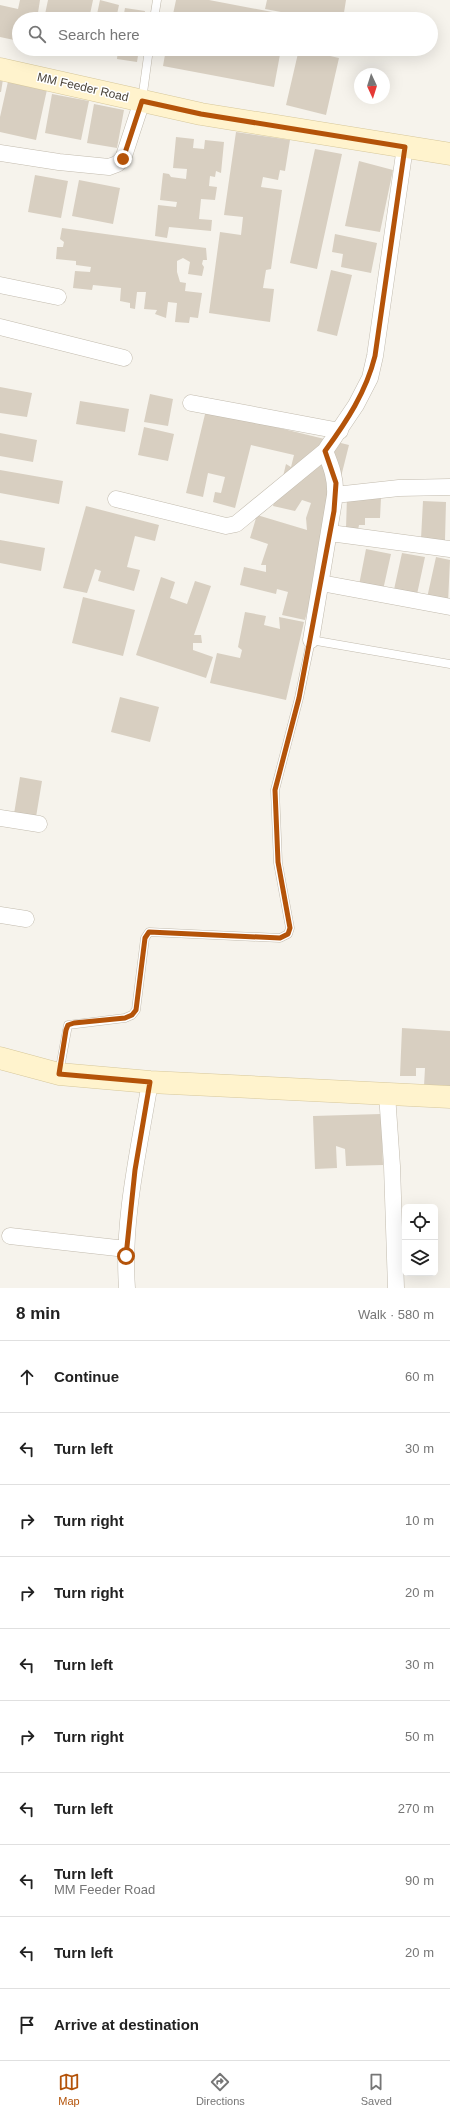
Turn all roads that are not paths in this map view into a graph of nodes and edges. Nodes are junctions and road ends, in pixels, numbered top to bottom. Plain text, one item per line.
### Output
1 (157, 0) edge
2 (155, 12) edge
3 (148, 56) edge
4 (0, 69) edge
5 (142, 101) junction
6 (405, 147) junction
7 (0, 153) edge
8 (450, 154) edge
9 (0, 285) edge
10 (58, 297) dead end
11 (0, 327) edge
12 (124, 358) dead end
13 (191, 403) dead end
14 (340, 431) junction
15 (325, 451) junction
16 (450, 487) edge
17 (336, 495) junction
18 (116, 499) dead end
19 (330, 533) junction
20 (450, 548) edge
21 (321, 583) junction
22 (450, 607) edge
23 (310, 640) junction
24 (450, 664) edge
25 (0, 818) edge
26 (39, 824) dead end
27 (0, 915) edge
28 (26, 919) dead end
29 (0, 1058) edge
30 (59, 1074) junction
31 (150, 1082) junction
32 (387, 1094) junction
33 (450, 1097) edge
34 (10, 1236) dead end
35 (126, 1249) junction
36 (127, 1288) edge
37 (396, 1288) edge

1 - 2 lane
3 - 5 lane
4 - 5 street, MM Feeder Road
5 - 6 street, MM Feeder Road
5 - 7 street
6 - 8 street, MM Feeder Road
6 - 14 street
9 - 10 street
11 - 12 street
13 - 14 street
14 - 15 street
15 - 17 street
15 - 18 street
16 - 17 street
17 - 19 street
19 - 20 street
19 - 21 street
21 - 22 street
21 - 23 street
23 - 24 lane
23 - 30 lane
25 - 26 street
27 - 28 street
29 - 30 street
30 - 31 street
31 - 32 street
31 - 35 street
32 - 33 street
32 - 37 street
34 - 35 street
35 - 36 street

